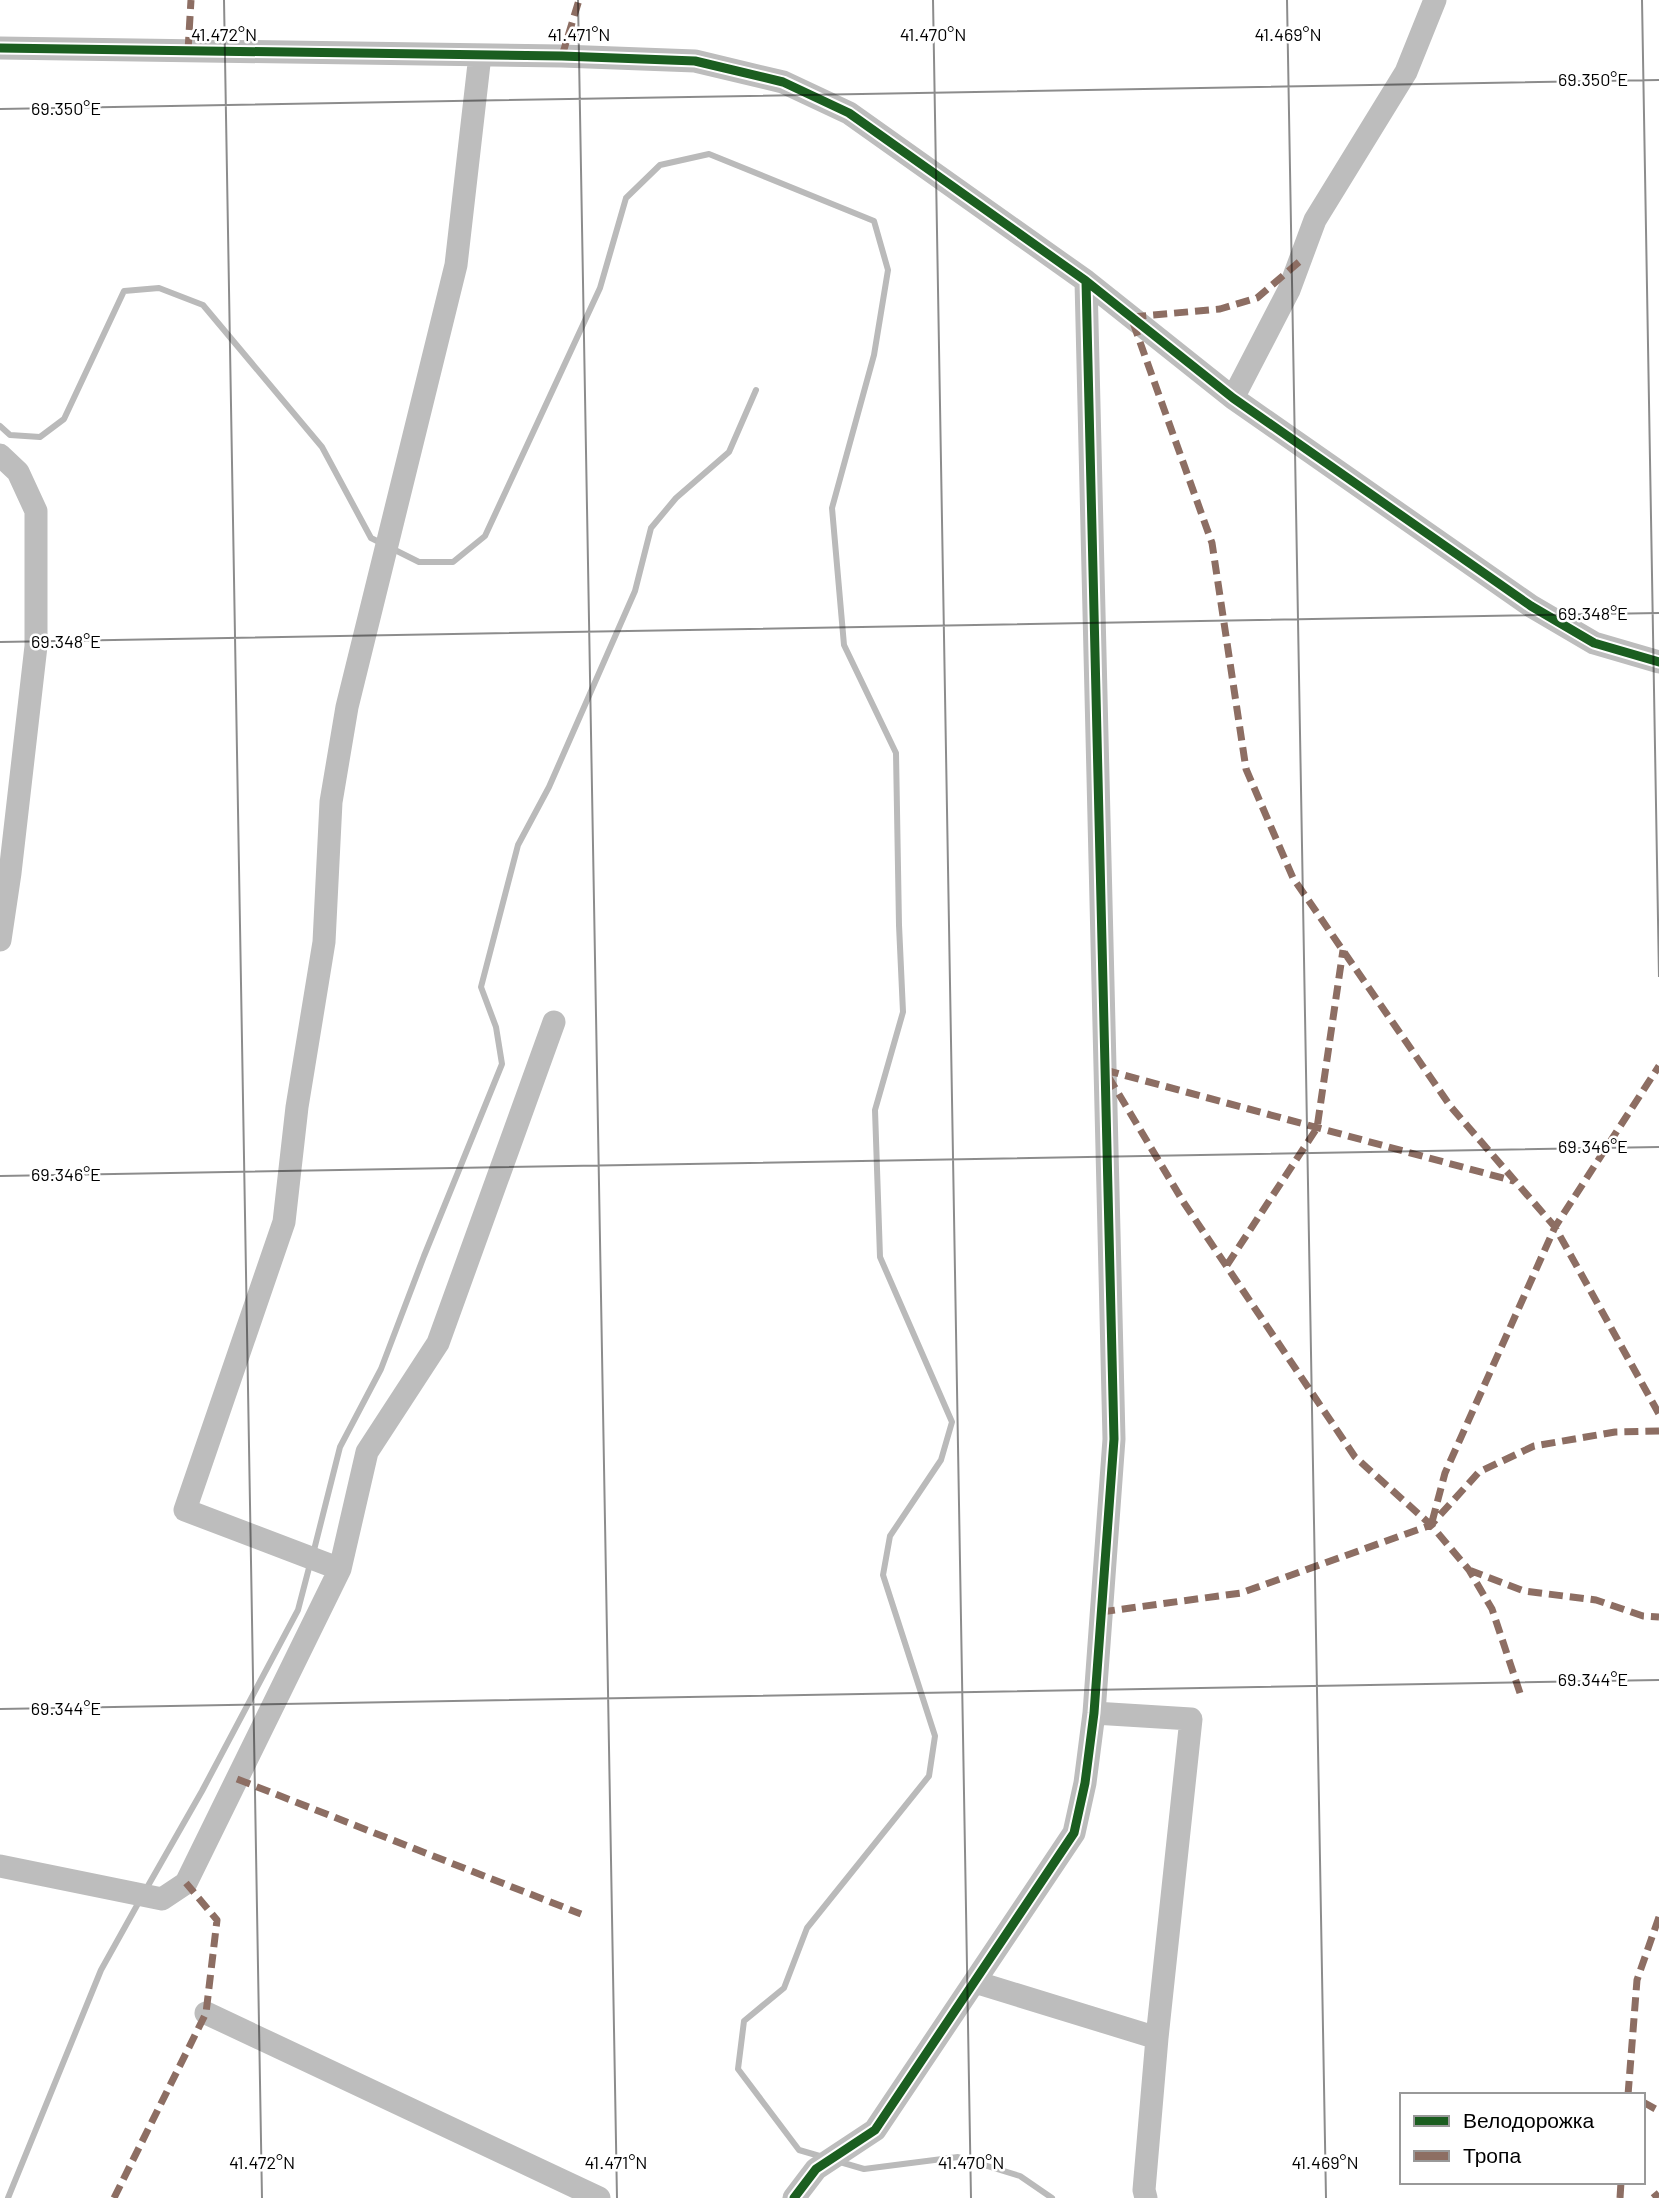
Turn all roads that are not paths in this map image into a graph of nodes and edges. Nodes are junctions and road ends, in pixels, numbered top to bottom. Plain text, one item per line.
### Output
1 (1435, 0) edge
2 (0, 48) edge
3 (480, 55) junction
4 (1086, 281) junction
5 (1233, 398) junction
6 (0, 455) edge
7 (1659, 662) edge
8 (0, 940) edge
9 (554, 1023) dead end
10 (340, 1569) junction
11 (1094, 1713) junction
12 (0, 1866) edge
13 (975, 1982) junction
14 (206, 2012) dead end
15 (1157, 2038) junction
16 (599, 2198) edge
17 (794, 2198) edge
18 (1146, 2198) edge

1 - 5 street
2 - 3 street
3 - 4 street
3 - 10 street
4 - 5 street
4 - 11 street
5 - 7 street
6 - 8 street
9 - 10 street
10 - 12 street
11 - 13 street
11 - 15 street
13 - 15 street
13 - 17 street
14 - 16 street
15 - 18 street

